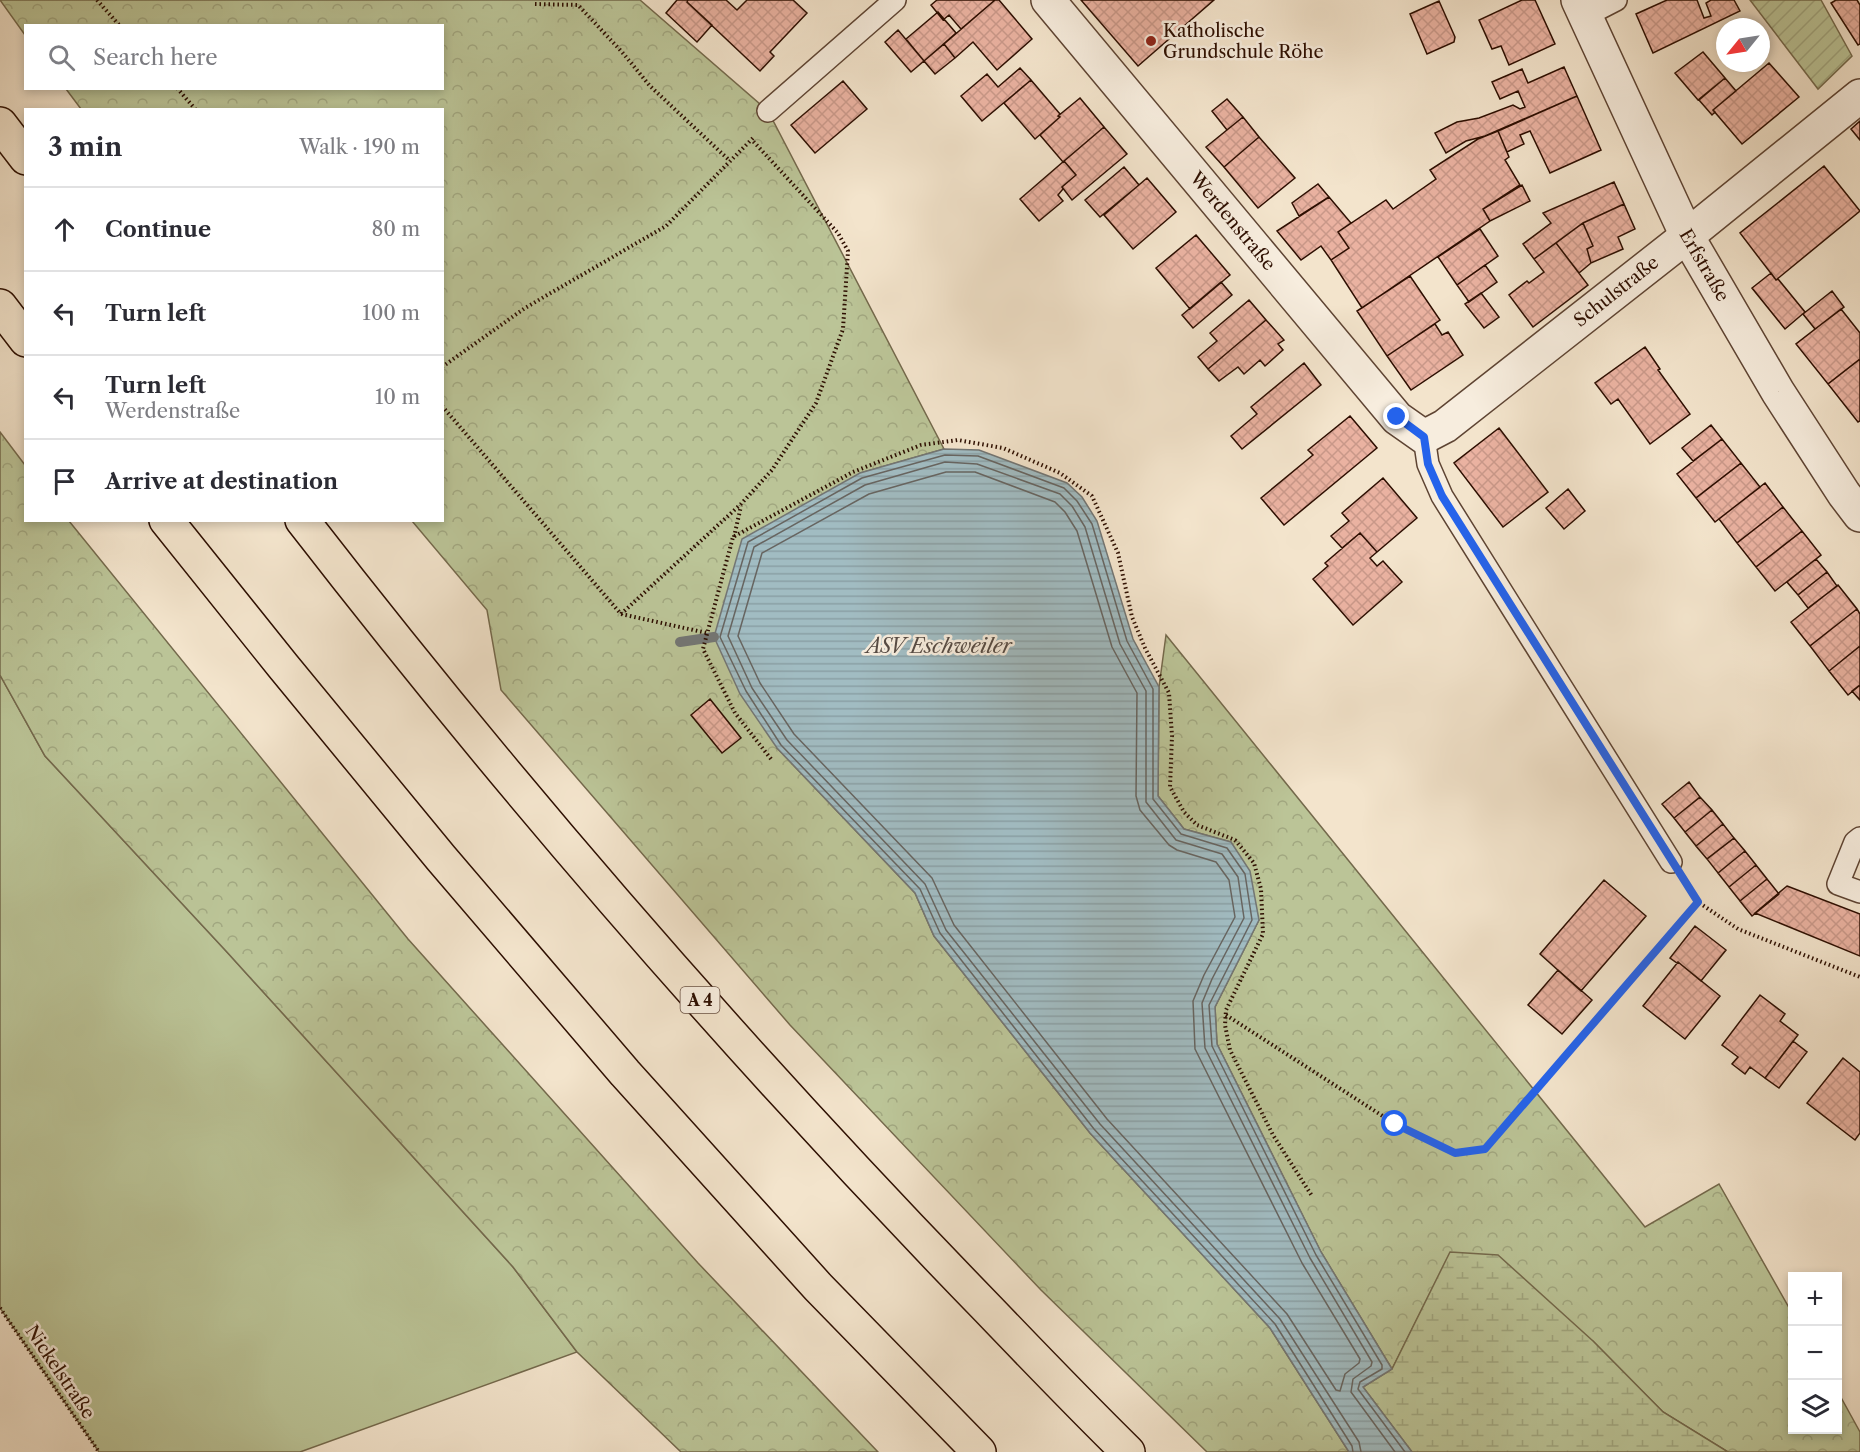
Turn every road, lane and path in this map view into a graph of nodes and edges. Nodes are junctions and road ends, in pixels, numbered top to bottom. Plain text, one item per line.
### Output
1 (97, 0) edge
2 (895, 0) edge
3 (1048, 0) edge
4 (1616, 0) edge
5 (535, 4) dead end
6 (1582, 8) edge
7 (118, 24) edge
8 (179, 90) edge
9 (1860, 96) edge
10 (194, 108) edge
11 (768, 111) joint
12 (0, 124) edge
13 (752, 140) junction
14 (24, 155) edge
15 (729, 161) junction
16 (1687, 236) junction
17 (0, 306) edge
18 (24, 337) edge
19 (444, 366) edge
20 (444, 408) edge
21 (1424, 437) junction
22 (741, 504) junction
23 (1860, 515) edge
24 (168, 522) edge
25 (304, 522) edge
26 (733, 537) junction
27 (621, 614) junction
28 (707, 633) junction
29 (771, 759) dead end
30 (1860, 838) edge
31 (1671, 862) joint
32 (1860, 892) edge
33 (1698, 902) junction
34 (1860, 977) edge
35 (1226, 1015) junction
36 (1312, 1196) dead end
37 (0, 1308) edge
38 (99, 1452) edge
39 (979, 1452) edge
40 (1128, 1452) edge

1 - 7 path
2 - 11 lane
3 - 21 street, Werdenstraße
4 - 6 lane
5 - 15 path
6 - 16 street, Erfstraße
8 - 10 path
9 - 16 street, Schulstraße
11 - 13 path
12 - 14 highway
13 - 15 path
13 - 22 path
15 - 19 path
16 - 21 street, Schulstraße
16 - 23 street, Erfstraße
17 - 18 highway
20 - 27 path
21 - 31 lane
22 - 26 path
22 - 27 path
24 - 39 highway
25 - 40 highway, A 4
26 - 28 path
26 - 35 path
27 - 28 path
28 - 29 path
30 - 32 lane
31 - 33 path
33 - 34 path
33 - 35 path
35 - 36 path
37 - 38 path, Nickelstraße

